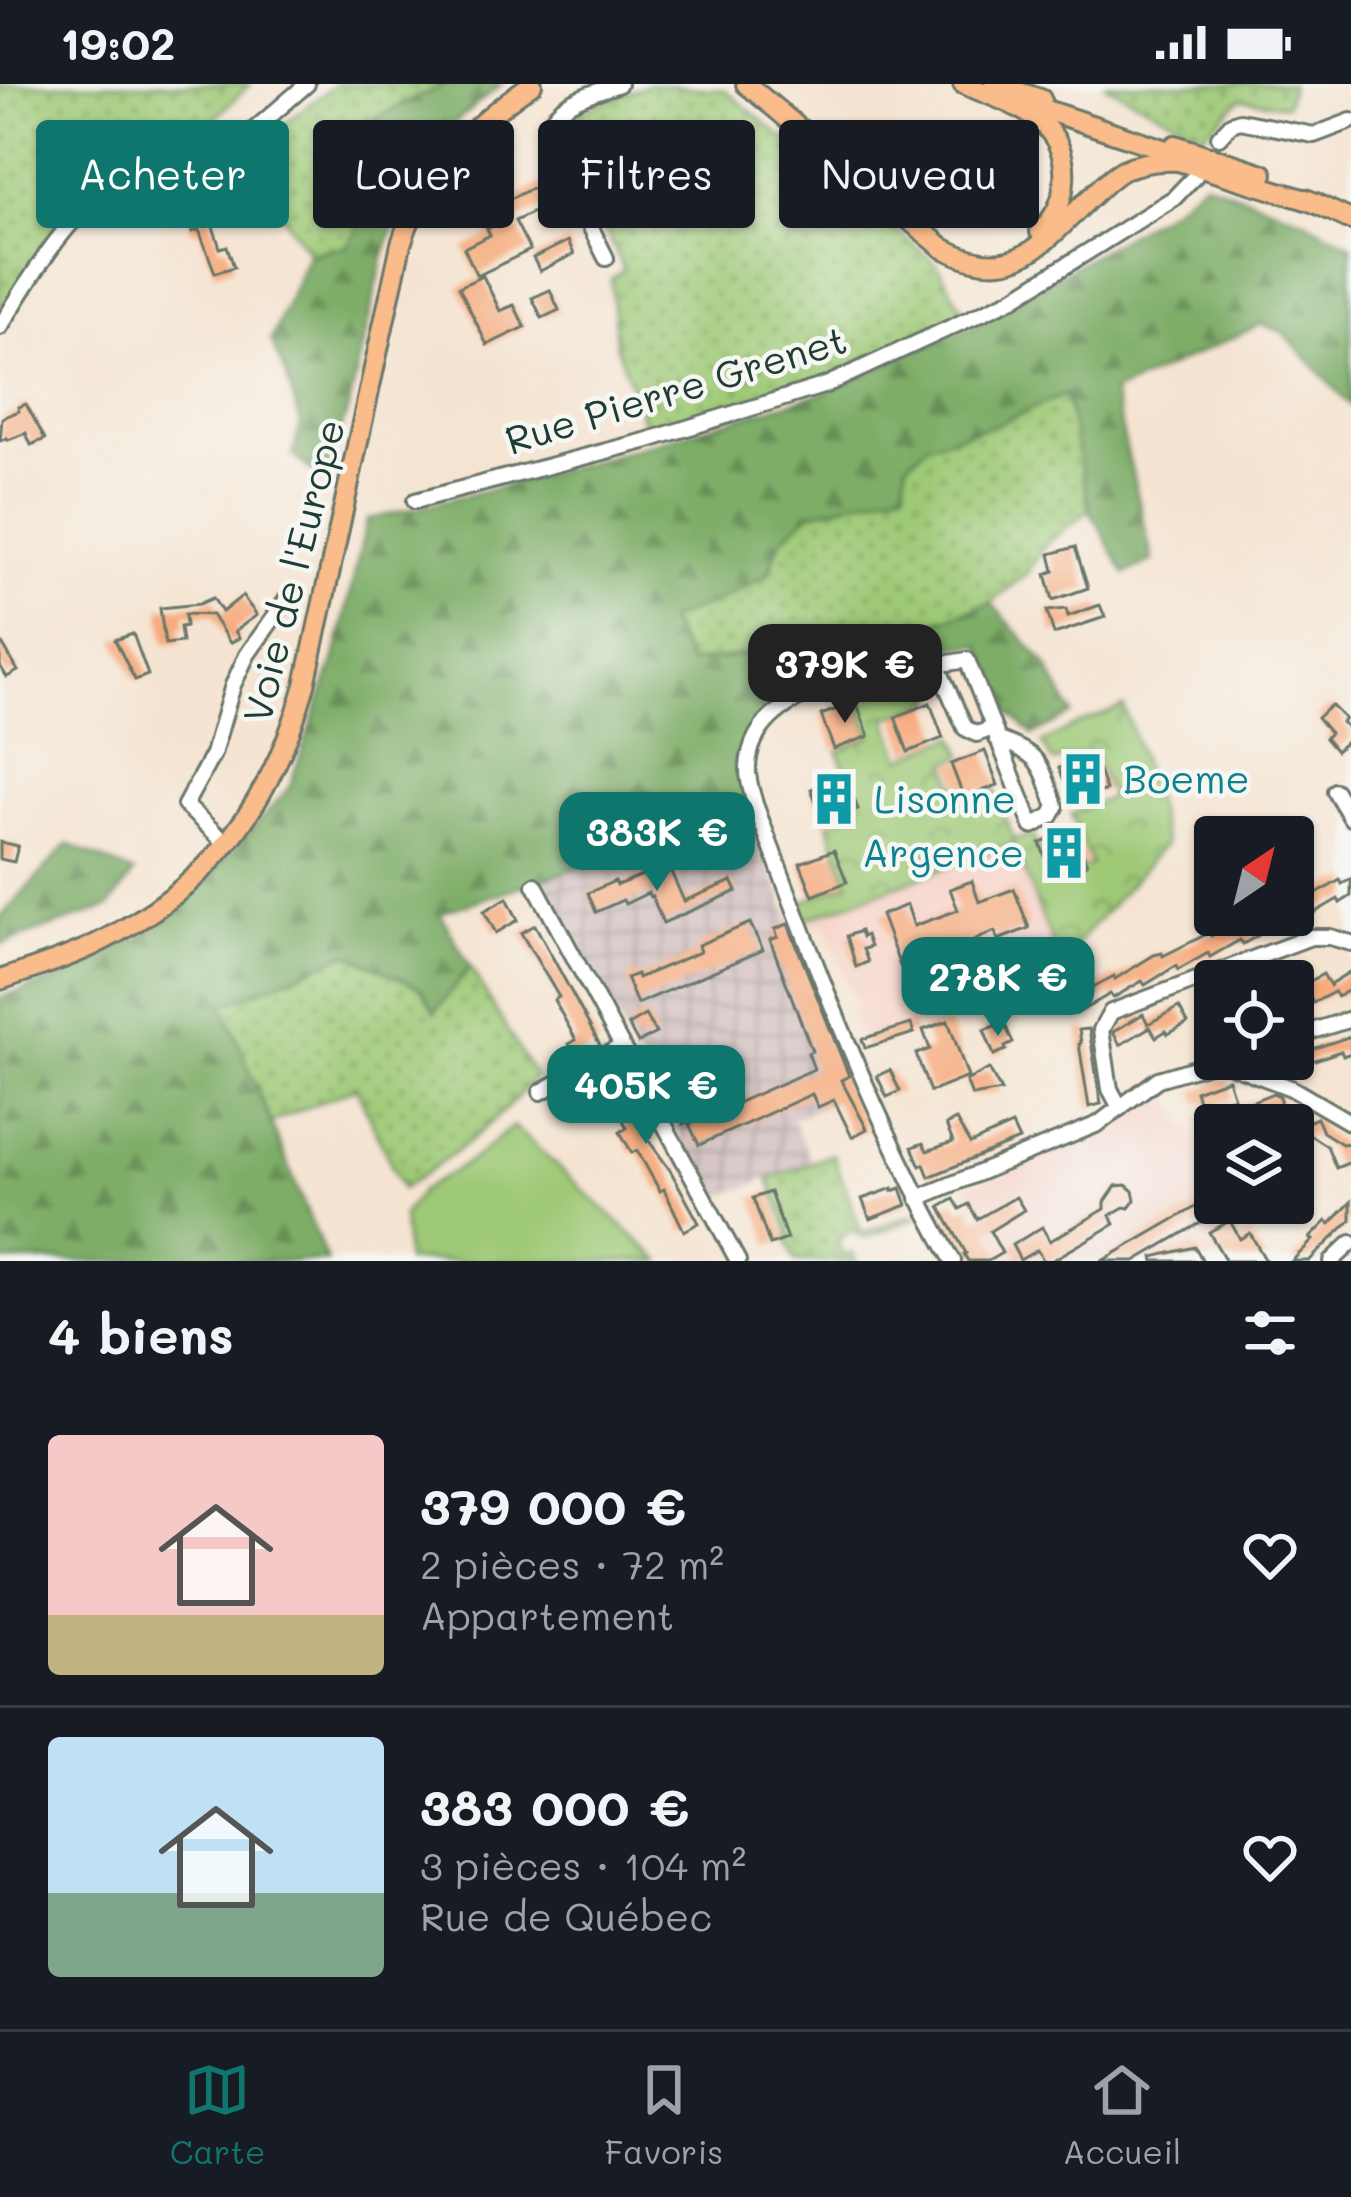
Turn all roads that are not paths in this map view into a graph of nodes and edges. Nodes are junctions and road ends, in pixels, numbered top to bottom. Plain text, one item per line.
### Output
1 (307, 84) edge
2 (532, 84) edge
3 (619, 84) edge
4 (746, 84) edge
5 (760, 84) edge
6 (965, 84) edge
7 (994, 84) edge
8 (512, 86) edge
9 (1351, 121) edge
10 (1219, 137) dead end
11 (1195, 176) dead end
12 (1316, 202) junction
13 (1351, 216) edge
14 (606, 258) dead end
15 (0, 327) edge
16 (415, 501) dead end
17 (287, 599) dead end
18 (937, 665) junction
19 (995, 734) junction
20 (1335, 791) dead end
21 (1351, 818) edge
22 (223, 841) junction
23 (535, 885) dead end
24 (1351, 943) edge
25 (0, 968) edge
26 (0, 980) edge
27 (1351, 1019) edge
28 (1314, 1030) edge
29 (620, 1047) junction
30 (1194, 1068) edge
31 (1272, 1080) edge
32 (542, 1092) dead end
33 (1120, 1108) junction
34 (1351, 1123) edge
35 (918, 1198) junction
36 (1351, 1243) edge
37 (1335, 1260) edge
38 (738, 1261) edge
39 (953, 1261) edge

1 - 15 street
2 - 22 main road, Voie de l'Europe
3 - 14 street
4 - 12 main road
5 - 6 main road
6 - 12 main road
7 - 13 main road
8 - 22 main road, Voie de l'Europe
9 - 10 street
11 - 16 street, Rue Pierre Grenet
12 - 13 main road
17 - 22 street
18 - 19 street
18 - 19 street
18 - 35 street
19 - 19 street
20 - 21 street
22 - 25 main road, Voie de l'Europe
22 - 26 main road, Voie de l'Europe
23 - 29 street
24 - 33 street
27 - 28 street
29 - 32 street
29 - 38 street
30 - 33 street
31 - 34 street
33 - 35 street
35 - 39 street
36 - 37 street

